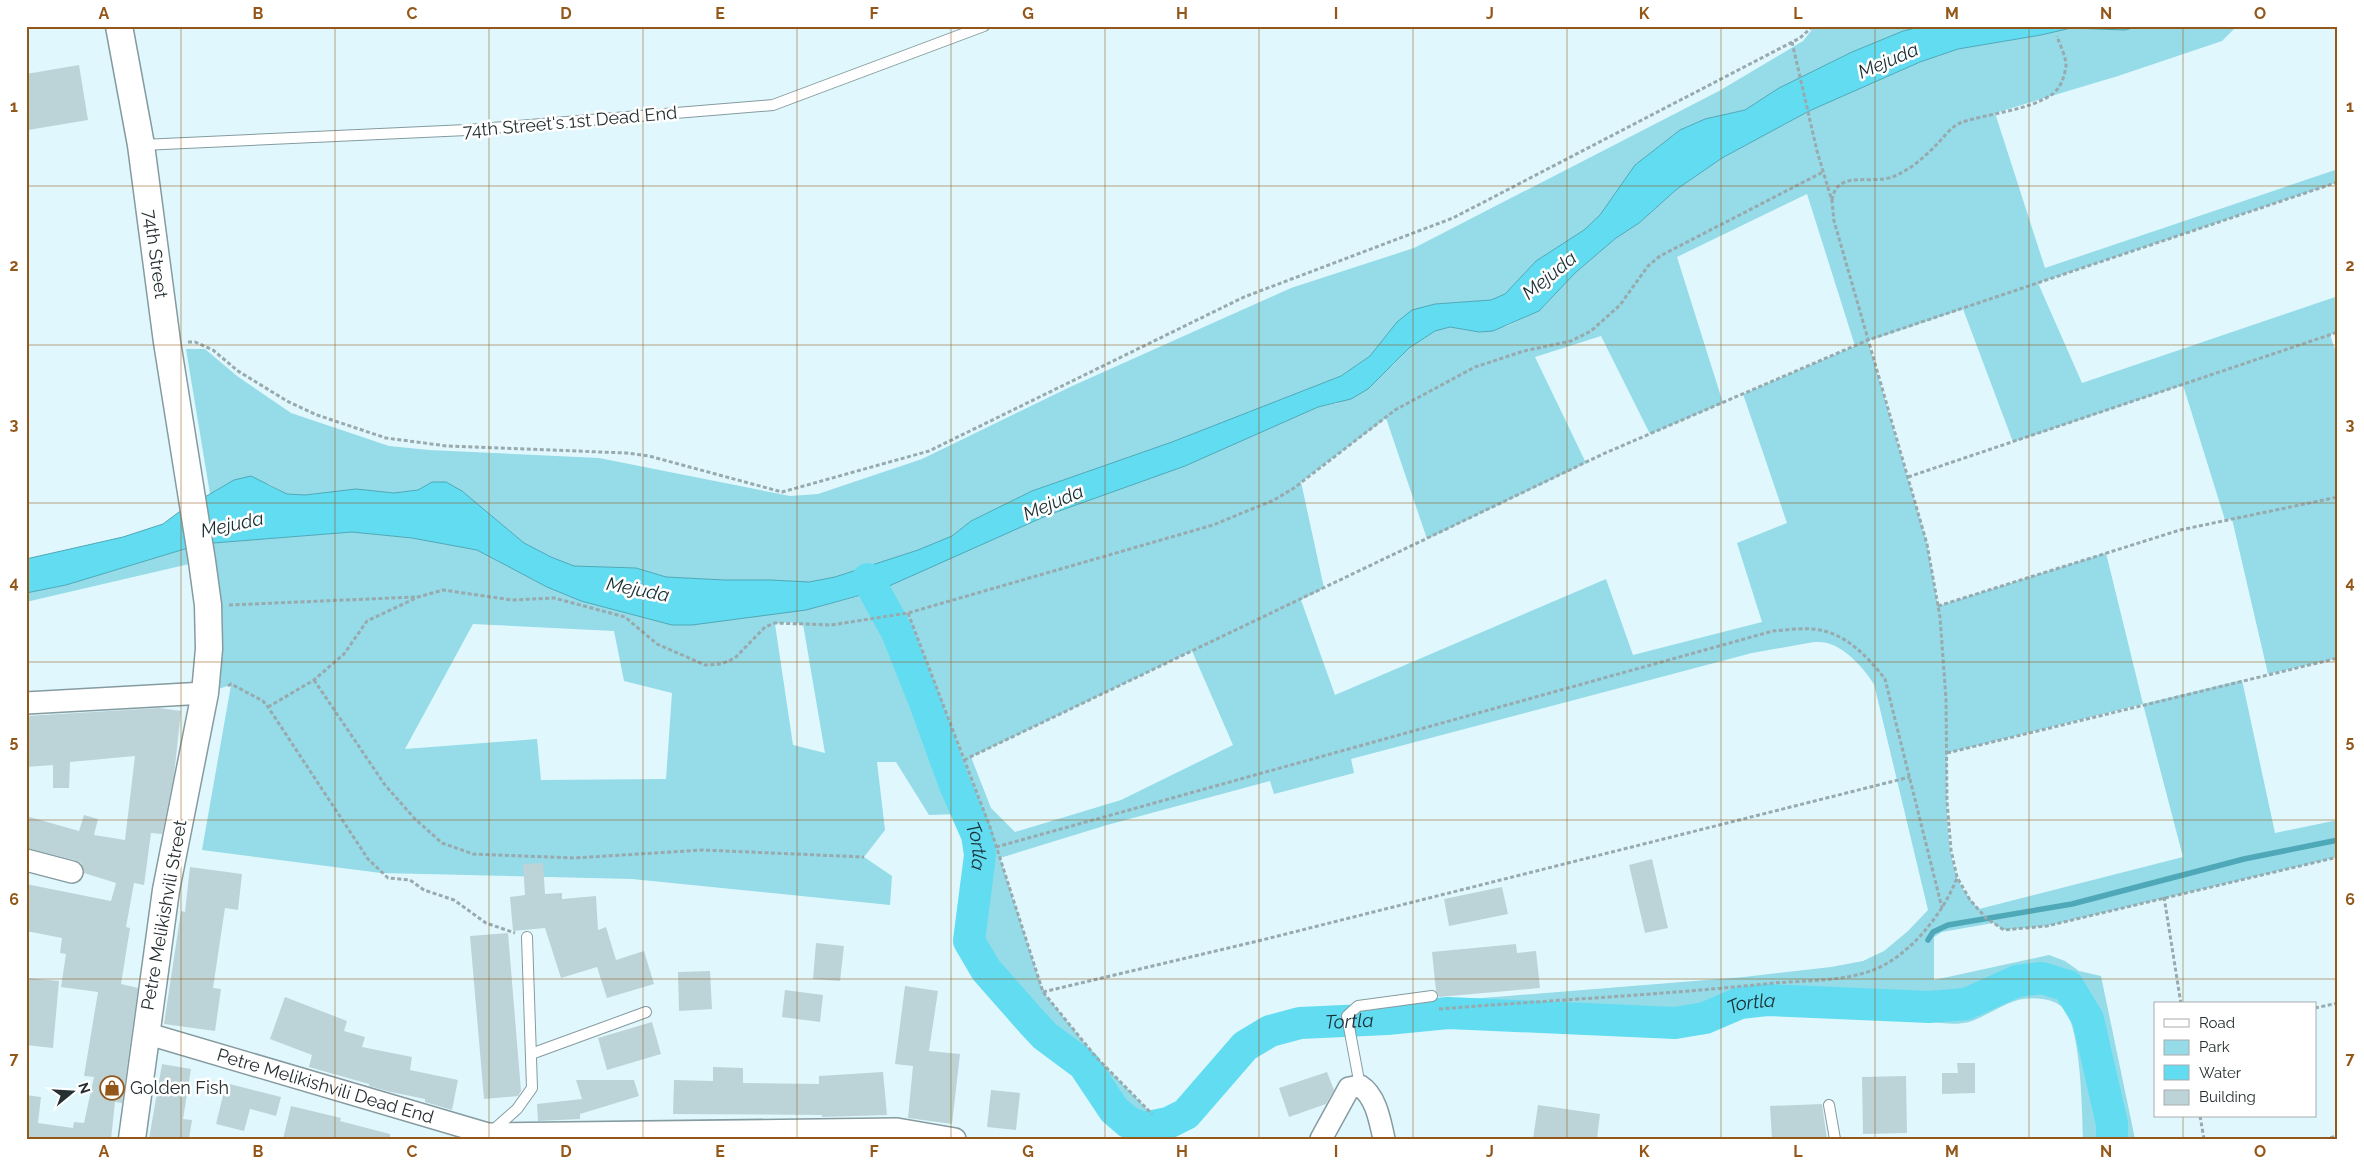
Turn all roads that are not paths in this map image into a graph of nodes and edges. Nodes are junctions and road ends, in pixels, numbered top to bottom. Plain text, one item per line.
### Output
1 (120, 26) edge
2 (984, 26) edge
3 (142, 145) junction
4 (205, 693) junction
5 (26, 703) edge
6 (26, 860) edge
7 (72, 872) dead end
8 (527, 937) road end
9 (1432, 996) dead end
10 (646, 1012) dead end
11 (145, 1033) junction
12 (531, 1054) junction
13 (1355, 1087) junction
14 (1829, 1105) dead end
15 (488, 1134) junction
16 (896, 1134) edge
17 (132, 1139) edge
18 (955, 1139) edge
19 (1321, 1139) edge
20 (1384, 1139) edge
21 (1835, 1139) edge

1 - 3 street, 74th Street
2 - 3 lane, 74th Street's 1st Dead End
3 - 4 street, 74th Street
4 - 5 street
4 - 11 street, Petre Melikishvili Street
6 - 7 street
8 - 12 lane
9 - 13 lane
10 - 12 lane
11 - 15 street, Petre Melikishvili Dead End
11 - 17 street, Petre Melikishvili Street
12 - 15 lane
13 - 19 street
13 - 20 street
14 - 21 lane
15 - 16 street, Petre Melikishvili Dead End
16 - 18 street, Petre Melikishvili Dead End

